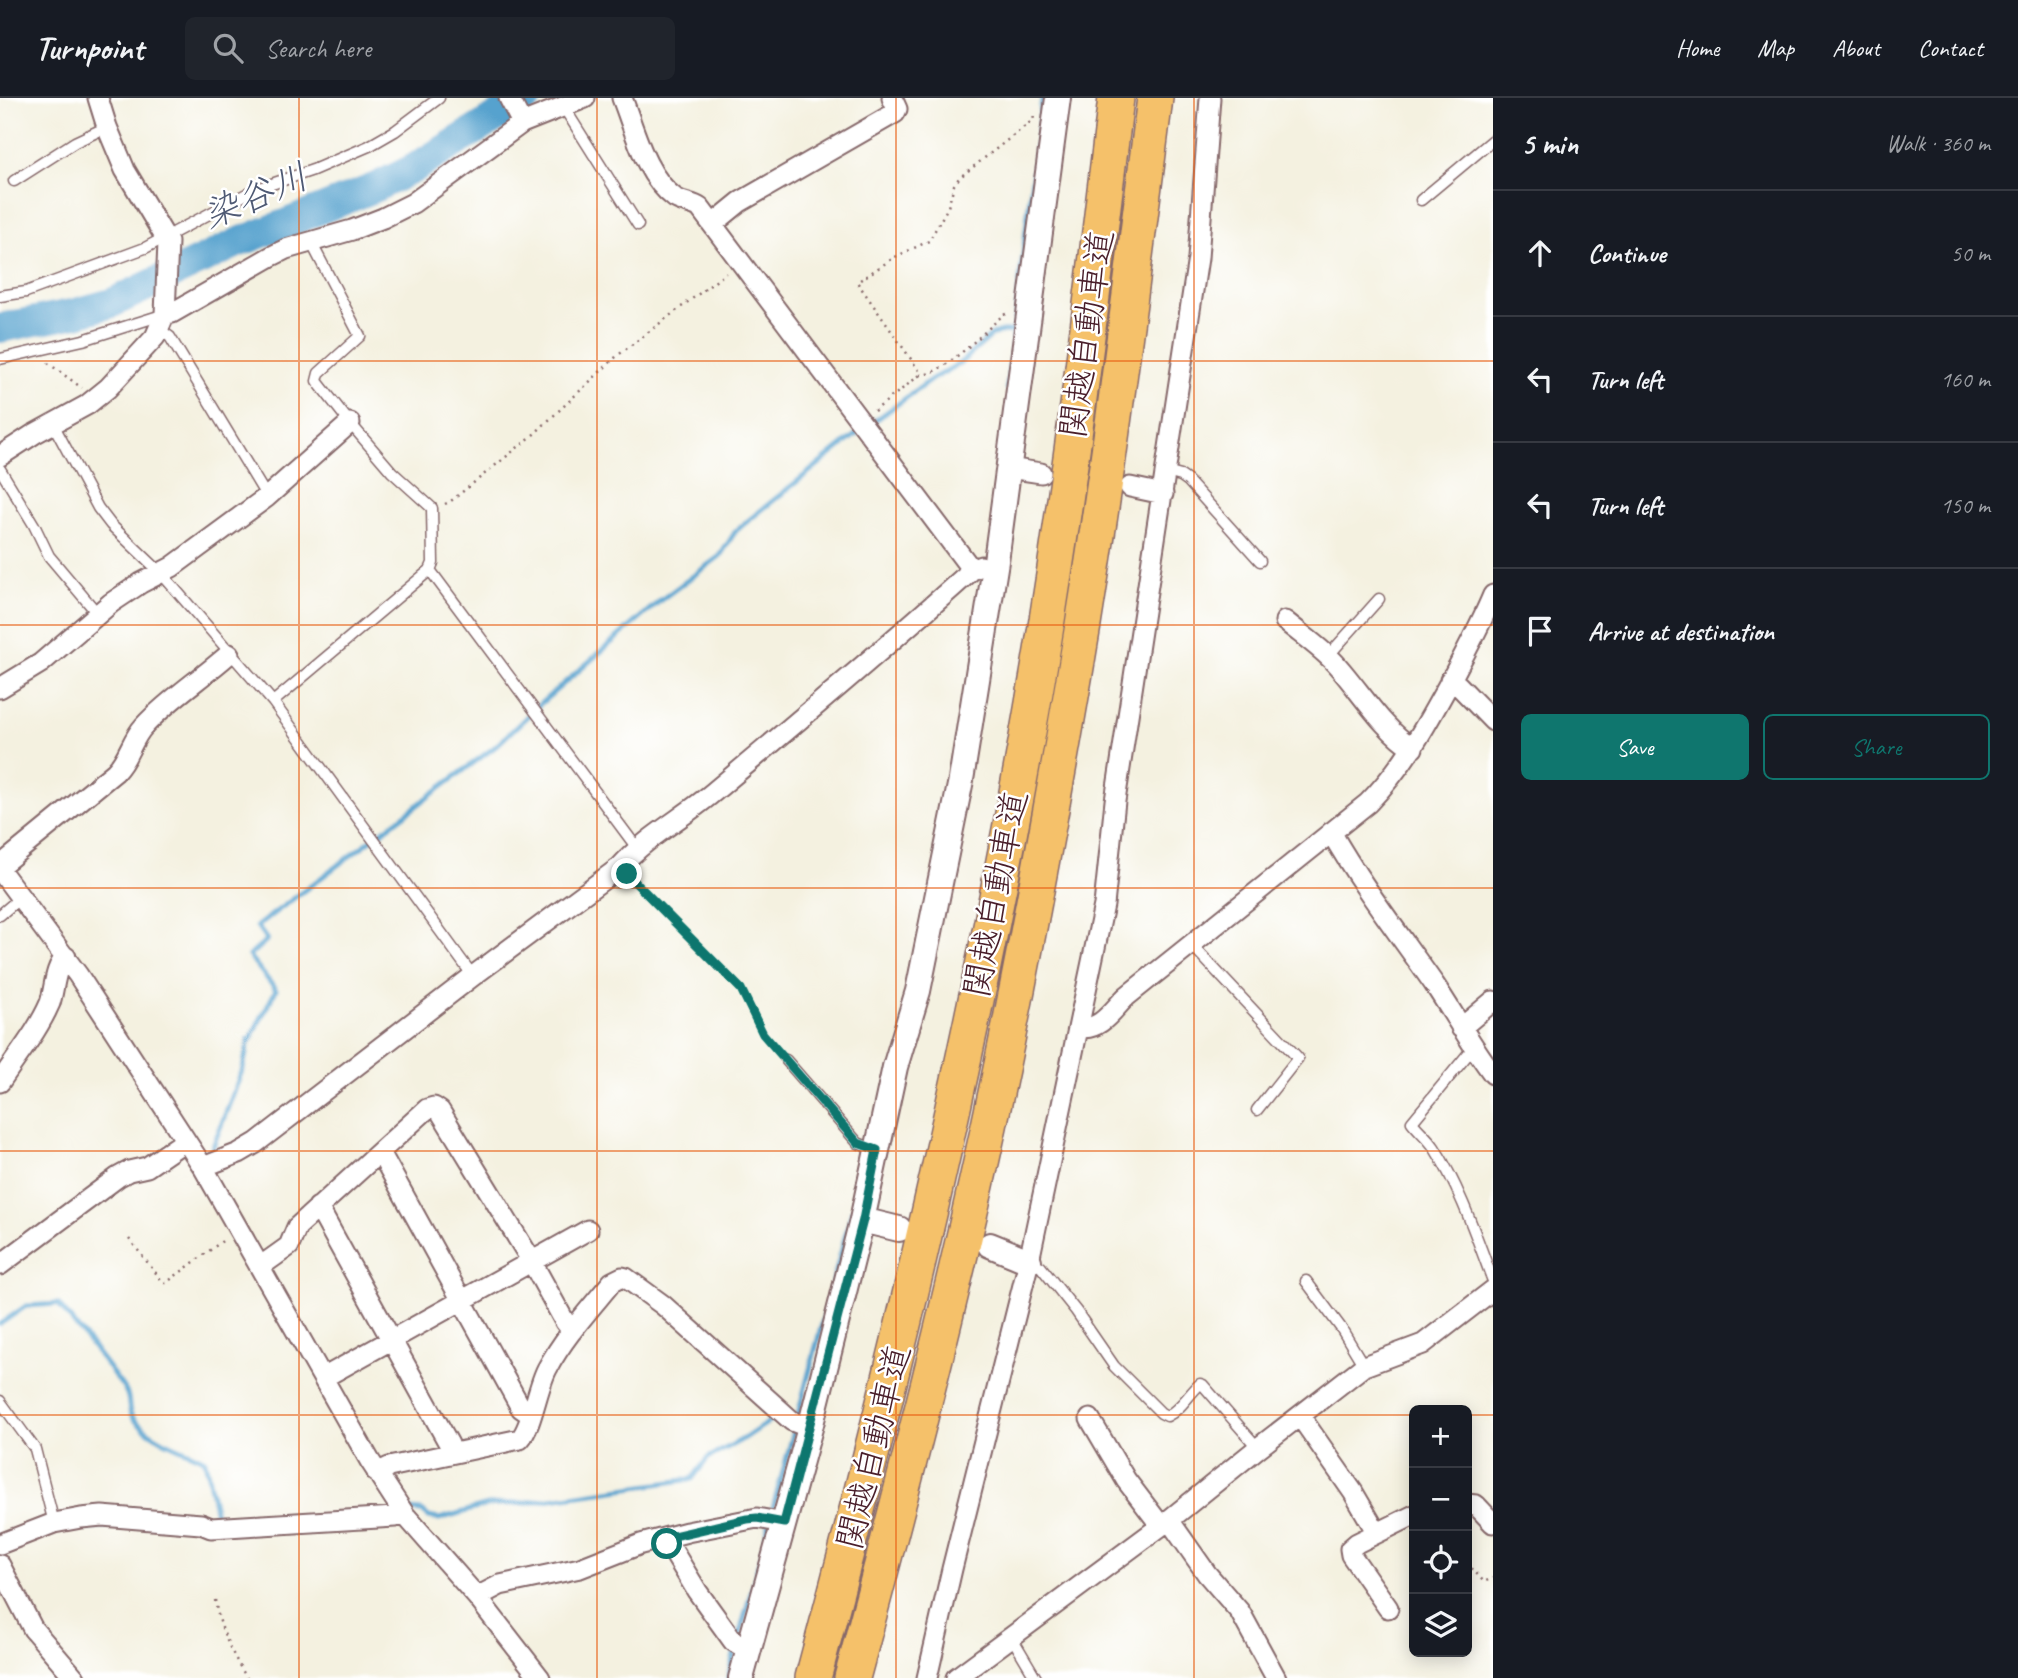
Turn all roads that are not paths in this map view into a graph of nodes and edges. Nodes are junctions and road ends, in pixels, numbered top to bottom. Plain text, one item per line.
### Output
1 (98, 98) edge
2 (439, 98) edge
3 (509, 98) edge
4 (585, 98) edge
5 (622, 98) edge
6 (891, 98) edge
7 (1058, 98) edge
8 (1116, 98) edge
9 (1155, 98) edge
10 (1210, 98) edge
11 (563, 106) junction
12 (521, 120) junction
13 (107, 127) junction
14 (1493, 140) edge
15 (14, 181) dead end
16 (1421, 200) dead end
17 (713, 223) junction
18 (638, 225) dead end
19 (165, 237) junction
20 (311, 242) junction
21 (0, 296) edge
22 (162, 322) junction
23 (0, 359) edge
24 (53, 424) junction
25 (350, 424) junction
26 (0, 456) edge
27 (1008, 468) junction
28 (0, 469) edge
29 (1166, 472) junction
30 (1041, 473) dead end
31 (1130, 488) dead end
32 (1163, 494) junction
33 (267, 497) junction
34 (996, 561) junction
35 (1260, 561) dead end
36 (430, 570) junction
37 (972, 570) junction
38 (161, 573) junction
39 (1493, 596) edge
40 (1379, 598) dead end
41 (97, 613) junction
42 (1285, 621) dead end
43 (229, 654) junction
44 (1328, 656) junction
45 (1450, 680) junction
46 (0, 688) edge
47 (273, 702) junction
48 (1493, 721) edge
49 (1413, 748) junction
50 (1331, 832) junction
51 (637, 848) junction
52 (0, 868) edge
53 (21, 897) junction
54 (0, 915) edge
55 (1191, 944) junction
56 (66, 957) junction
57 (473, 976) junction
58 (1493, 1001) edge
59 (1080, 1027) junction
60 (1461, 1028) junction
61 (1473, 1048) junction
62 (786, 1060) road end
63 (1493, 1074) edge
64 (0, 1082) edge
65 (1257, 1110) dead end
66 (185, 1141) junction
67 (877, 1150) junction
68 (380, 1152) junction
69 (203, 1167) junction
70 (318, 1207) junction
71 (863, 1220) junction
72 (899, 1228) dead end
73 (588, 1230) dead end
74 (990, 1245) dead end
75 (1030, 1261) junction
76 (532, 1262) junction
77 (0, 1265) edge
78 (261, 1266) junction
79 (1306, 1281) dead end
80 (1493, 1281) edge
81 (1493, 1290) edge
82 (463, 1300) junction
83 (572, 1331) junction
84 (391, 1339) junction
85 (1364, 1366) junction
86 (323, 1378) junction
87 (0, 1401) edge
88 (531, 1415) junction
89 (1300, 1416) junction
90 (1090, 1419) dead end
91 (810, 1428) junction
92 (1258, 1448) junction
93 (451, 1453) junction
94 (377, 1473) junction
95 (1472, 1505) edge
96 (405, 1514) junction
97 (1409, 1518) edge
98 (54, 1522) junction
99 (784, 1523) junction
100 (1165, 1523) junction
101 (1493, 1523) edge
102 (1377, 1533) junction
103 (665, 1538) junction
104 (0, 1544) edge
105 (0, 1565) edge
106 (477, 1597) junction
107 (1388, 1608) dead end
108 (1011, 1636) junction
109 (748, 1650) junction
110 (75, 1678) edge
111 (540, 1678) edge
112 (741, 1678) edge
113 (813, 1678) edge
114 (852, 1678) edge
115 (927, 1678) edge
116 (956, 1678) edge
117 (1036, 1678) edge
118 (1276, 1678) edge

1 - 13 street
2 - 19 lane
3 - 12 street
4 - 11 street
5 - 17 street
6 - 17 street
7 - 27 street
8 - 113 highway, 関越自動車道
9 - 114 highway, 関越自動車道
10 - 29 street
11 - 12 street
11 - 18 lane
12 - 20 street
13 - 15 lane
13 - 19 street
14 - 16 lane
17 - 37 street
19 - 21 lane
19 - 22 street
20 - 22 street
20 - 25 lane
22 - 23 lane
22 - 24 street
22 - 33 lane
24 - 26 street
24 - 38 lane
25 - 33 street
25 - 36 lane
27 - 30 street
27 - 34 street
28 - 41 lane
29 - 32 street
29 - 35 lane
31 - 32 street
32 - 59 street
33 - 38 street
34 - 37 street
34 - 67 street
36 - 47 lane
36 - 51 lane
37 - 51 street
38 - 41 street
38 - 43 lane
39 - 45 street
40 - 44 lane
41 - 46 street
42 - 44 street
43 - 47 lane
43 - 52 street
44 - 49 street
45 - 48 street
45 - 49 street
47 - 57 lane
49 - 50 street
50 - 55 street
50 - 60 street
51 - 57 street
52 - 53 street
53 - 54 lane
53 - 56 street
55 - 59 street
55 - 65 lane
56 - 64 street
56 - 66 street
57 - 69 street
58 - 60 street
59 - 75 street
60 - 61 street
61 - 63 street
61 - 80 lane
62 - 67 lane
66 - 69 street
66 - 77 street
67 - 71 street
68 - 70 street
68 - 76 street
68 - 82 street
69 - 78 street
70 - 78 street
70 - 84 street
71 - 72 street
71 - 91 street
73 - 76 street
74 - 75 street
75 - 92 lane
75 - 115 street
76 - 82 street
76 - 83 street
78 - 86 street
79 - 85 lane
81 - 85 street
82 - 84 street
82 - 88 street
83 - 88 street
83 - 91 street
84 - 86 street
84 - 93 street
85 - 89 street
86 - 94 street
87 - 98 lane
88 - 93 street
89 - 92 street
89 - 102 street
90 - 100 street
91 - 99 street
92 - 100 street
93 - 94 street
94 - 96 street
95 - 101 street
96 - 98 street
96 - 106 street
97 - 102 street
98 - 104 street
99 - 103 street
99 - 109 street
100 - 108 street
100 - 118 street
102 - 107 street
103 - 106 street
103 - 109 street
105 - 110 street
106 - 111 street
108 - 116 street
108 - 117 lane
109 - 112 street

